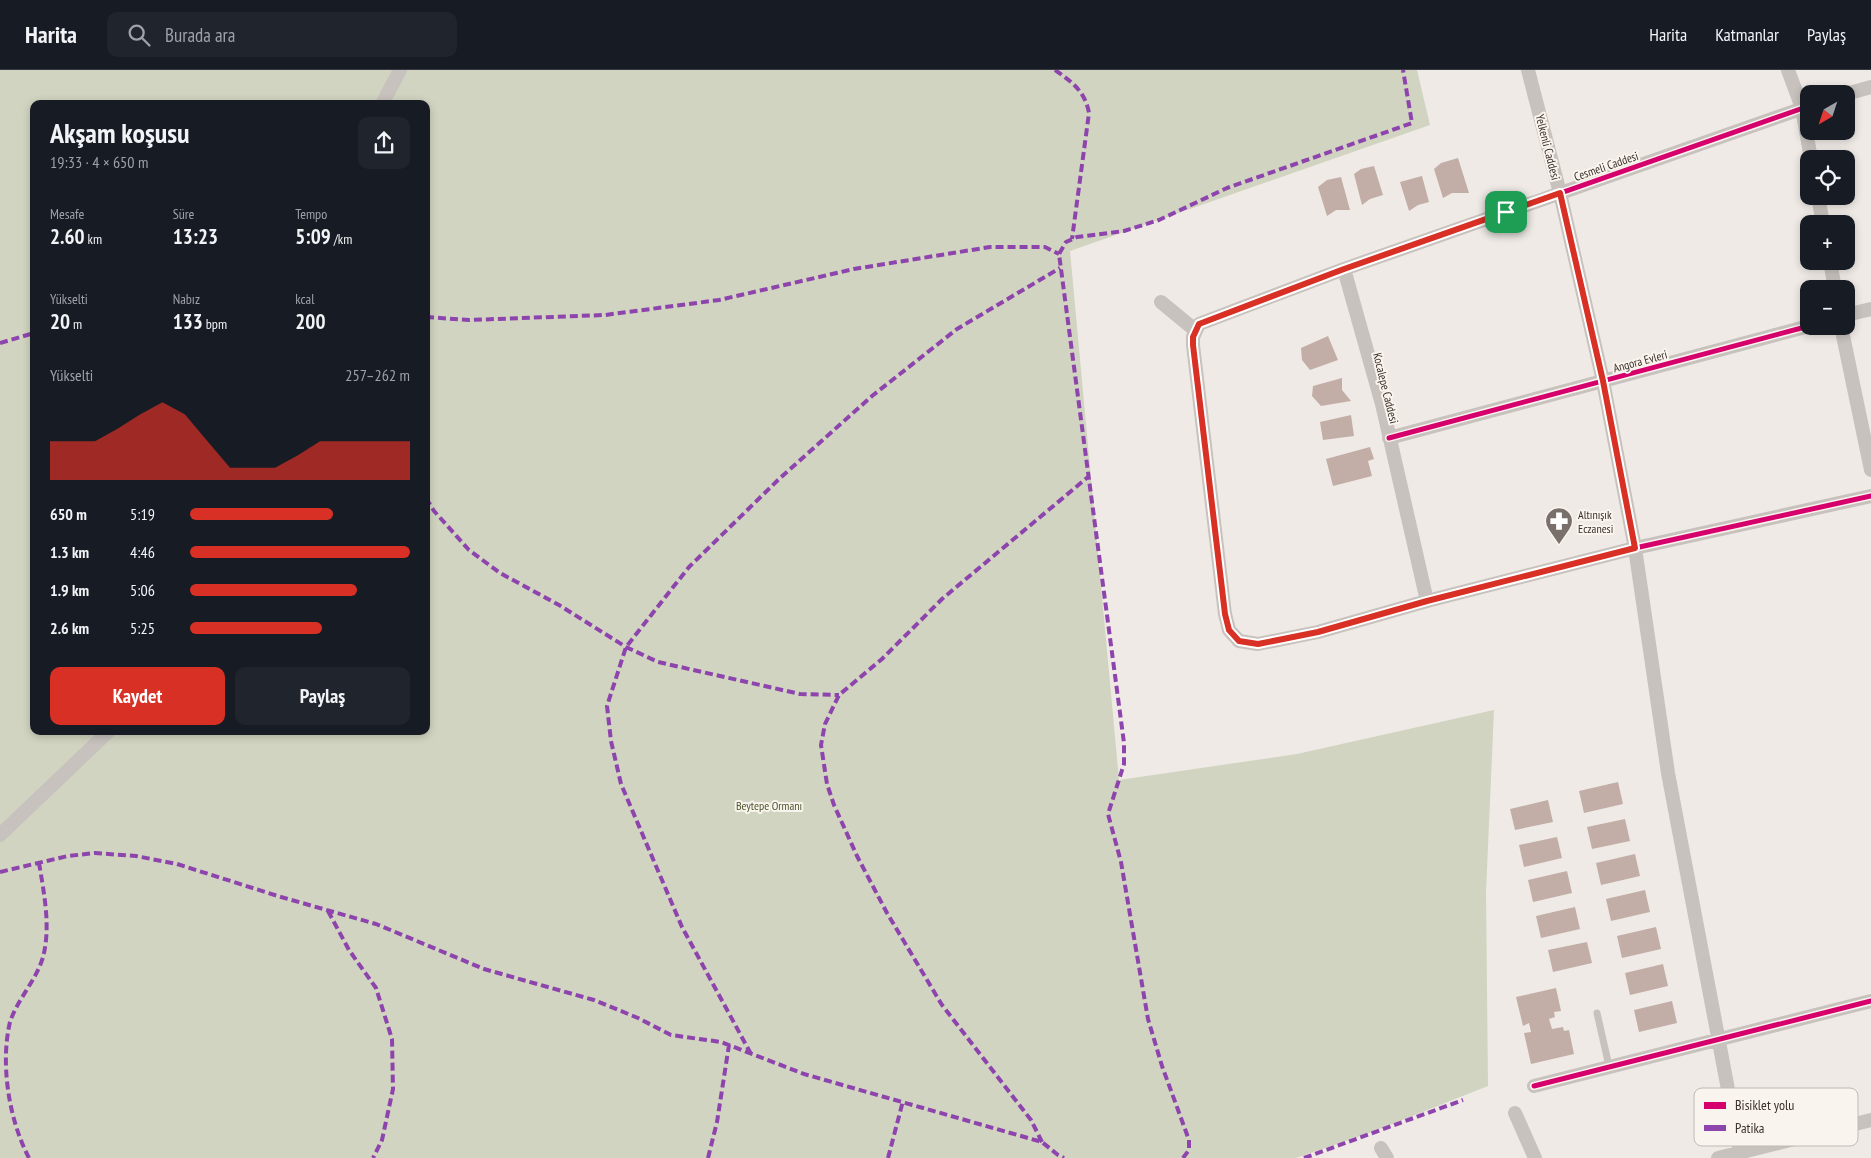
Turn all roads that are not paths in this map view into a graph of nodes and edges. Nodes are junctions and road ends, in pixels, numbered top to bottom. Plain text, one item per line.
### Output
1 (400, 70) edge
2 (1528, 70) edge
3 (1788, 70) edge
4 (1871, 87) edge
5 (1855, 91) edge
6 (1800, 96) edge
7 (384, 100) edge
8 (1800, 109) edge
9 (1560, 193) junction
10 (1344, 269) junction
11 (1161, 302) dead end
12 (1871, 309) edge
13 (1855, 313) edge
14 (1800, 328) edge
15 (1196, 330) junction
16 (1843, 335) edge
17 (1603, 381) junction
18 (1389, 438) junction
19 (1871, 470) edge
20 (1871, 496) edge
21 (1635, 548) junction
22 (1427, 601) junction
23 (104, 735) edge
24 (0, 835) edge
25 (1871, 1000) edge
26 (1597, 1013) dead end
27 (1717, 1038) junction
28 (1609, 1066) junction
29 (1534, 1086) dead end
30 (1727, 1088) edge
31 (1515, 1113) dead end
32 (1871, 1120) edge
33 (1858, 1123) edge
34 (1774, 1146) edge
35 (1740, 1155) edge
36 (1535, 1158) edge
37 (1718, 1158) edge

1 - 7 street
2 - 9 street, Yelkenli Caddesi
3 - 6 street
4 - 5 street
8 - 9 street, Cesmeli Caddesi
9 - 10 street, Cesmeli Caddesi
9 - 17 street, Yelkenli Caddesi
10 - 15 street, Cesmeli Caddesi
10 - 18 street, Kocalepe Caddesi
11 - 15 street
12 - 13 street
14 - 17 street, Angora Evleri
15 - 22 street
16 - 19 street
17 - 18 street, Angora Evleri
17 - 21 street, Yelkenli Caddesi
18 - 22 street, Kocalepe Caddesi
20 - 21 street
21 - 22 street
21 - 27 street, Yelkenli Caddesi
23 - 24 street
25 - 27 street
26 - 28 lane
27 - 28 street
27 - 30 street, Yelkenli Caddesi
28 - 29 street
31 - 36 street
32 - 33 street
34 - 35 street
35 - 37 street

